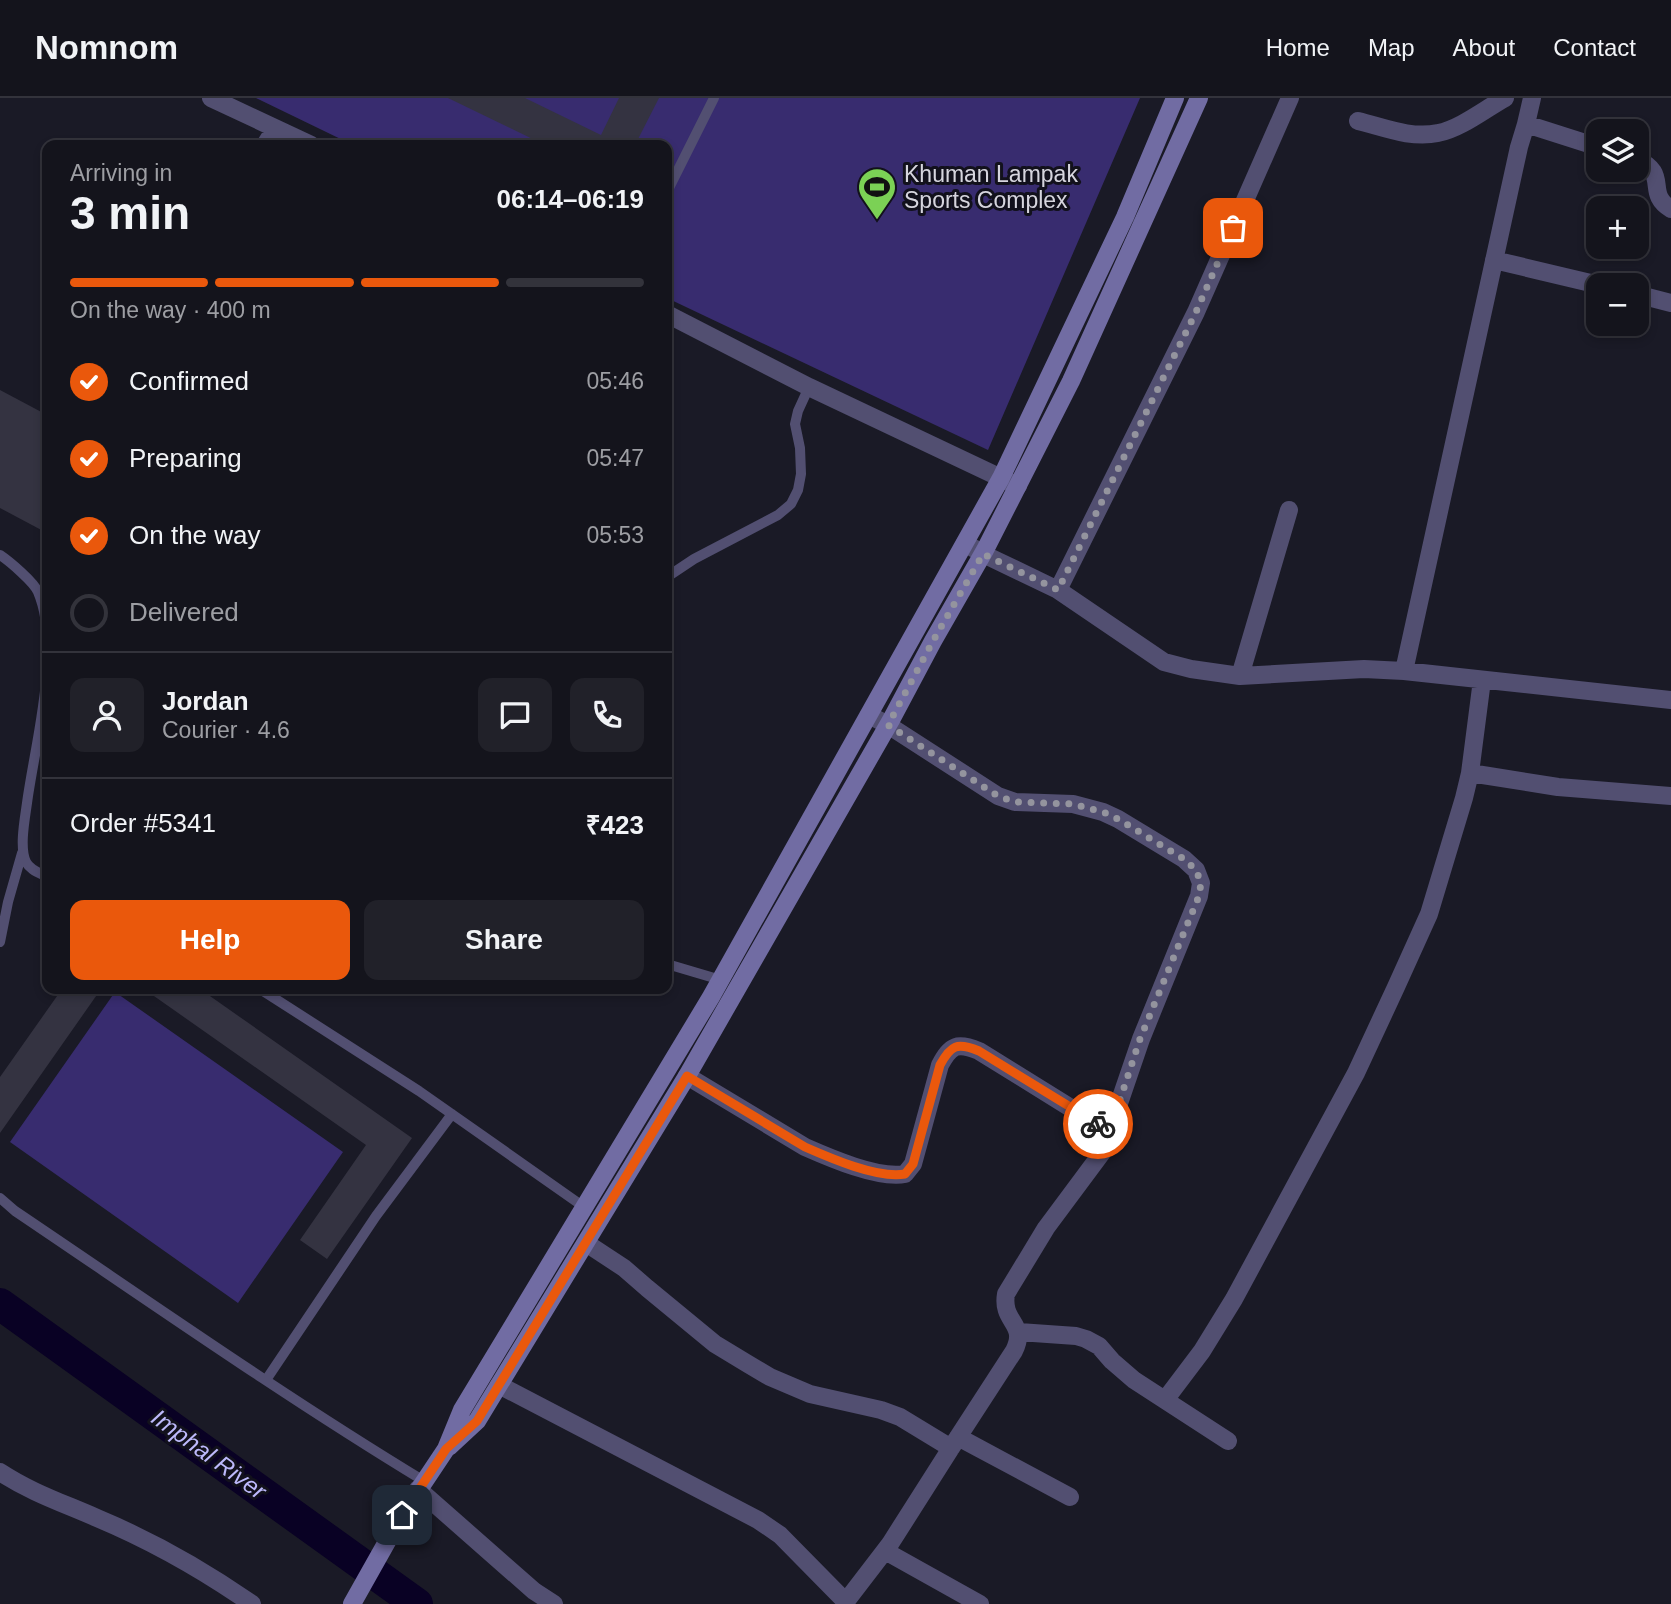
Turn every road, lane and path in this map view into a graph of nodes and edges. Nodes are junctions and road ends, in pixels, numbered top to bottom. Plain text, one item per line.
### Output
1 (713, 98) edge
2 (1175, 98) edge
3 (1199, 98) edge
4 (1290, 98) edge
5 (1505, 98) edge
6 (1532, 98) edge
7 (220, 100) edge
8 (1358, 121) dead end
9 (1526, 124) junction
10 (275, 129) junction
11 (268, 140) edge
12 (300, 140) edge
13 (1586, 143) edge
14 (1649, 164) edge
15 (672, 181) edge
16 (1671, 209) edge
17 (1494, 260) junction
18 (1586, 282) edge
19 (1649, 298) edge
20 (1671, 303) edge
21 (672, 317) edge
22 (809, 387) junction
23 (1001, 478) junction
24 (1018, 486) junction
25 (1289, 509) dead end
26 (965, 543) junction
27 (983, 554) junction
28 (0, 555) edge
29 (672, 574) edge
30 (1051, 587) junction
31 (42, 609) edge
32 (1404, 671) junction
33 (1240, 676) junction
34 (1482, 680) junction
35 (1671, 700) edge
36 (42, 710) edge
37 (869, 715) junction
38 (888, 725) junction
39 (1470, 773) junction
40 (1671, 796) edge
41 (24, 848) junction
42 (42, 874) edge
43 (0, 942) edge
44 (672, 965) edge
45 (721, 980) junction
46 (268, 994) edge
47 (687, 1076) junction
48 (452, 1114) junction
49 (1110, 1122) junction
50 (0, 1198) edge
51 (584, 1207) junction
52 (586, 1243) junction
53 (1019, 1332) junction
54 (266, 1380) junction
55 (499, 1385) junction
56 (1165, 1400) junction
57 (1228, 1441) dead end
58 (954, 1442) junction
59 (446, 1449) junction
60 (0, 1472) edge
61 (421, 1485) junction
62 (1070, 1497) dead end
63 (885, 1550) junction
64 (845, 1603) edge
65 (252, 1604) edge
66 (352, 1604) edge
67 (554, 1604) edge
68 (980, 1604) edge

1 - 15 lane
2 - 23 main road
3 - 24 main road
4 - 30 street
5 - 8 street
6 - 9 street
7 - 10 street
9 - 13 street
9 - 17 street
10 - 11 street
10 - 12 street
14 - 16 street
17 - 18 street
17 - 32 street
19 - 20 street
21 - 22 street
22 - 23 street
22 - 29 lane
23 - 24 street
23 - 26 main road
24 - 27 main road
25 - 33 street
26 - 27 street
26 - 37 main road
27 - 30 street
27 - 38 main road
28 - 31 lane
30 - 33 street
32 - 33 street
32 - 34 street
34 - 35 street
34 - 39 street
36 - 41 lane
37 - 38 street
37 - 45 main road
38 - 47 main road
38 - 49 street
39 - 40 street
39 - 56 street
41 - 42 lane
41 - 43 lane
44 - 45 lane
45 - 51 main road
46 - 48 lane
47 - 49 street
47 - 52 main road
48 - 51 lane
48 - 54 lane
49 - 53 street
50 - 54 lane
51 - 59 main road
52 - 55 main road
52 - 58 street
53 - 56 street
53 - 58 street
54 - 61 lane
55 - 59 main road
55 - 64 street
56 - 57 street
58 - 62 street
58 - 63 street
59 - 61 main road
60 - 65 street
61 - 66 main road
61 - 67 street
63 - 64 street
63 - 68 street

